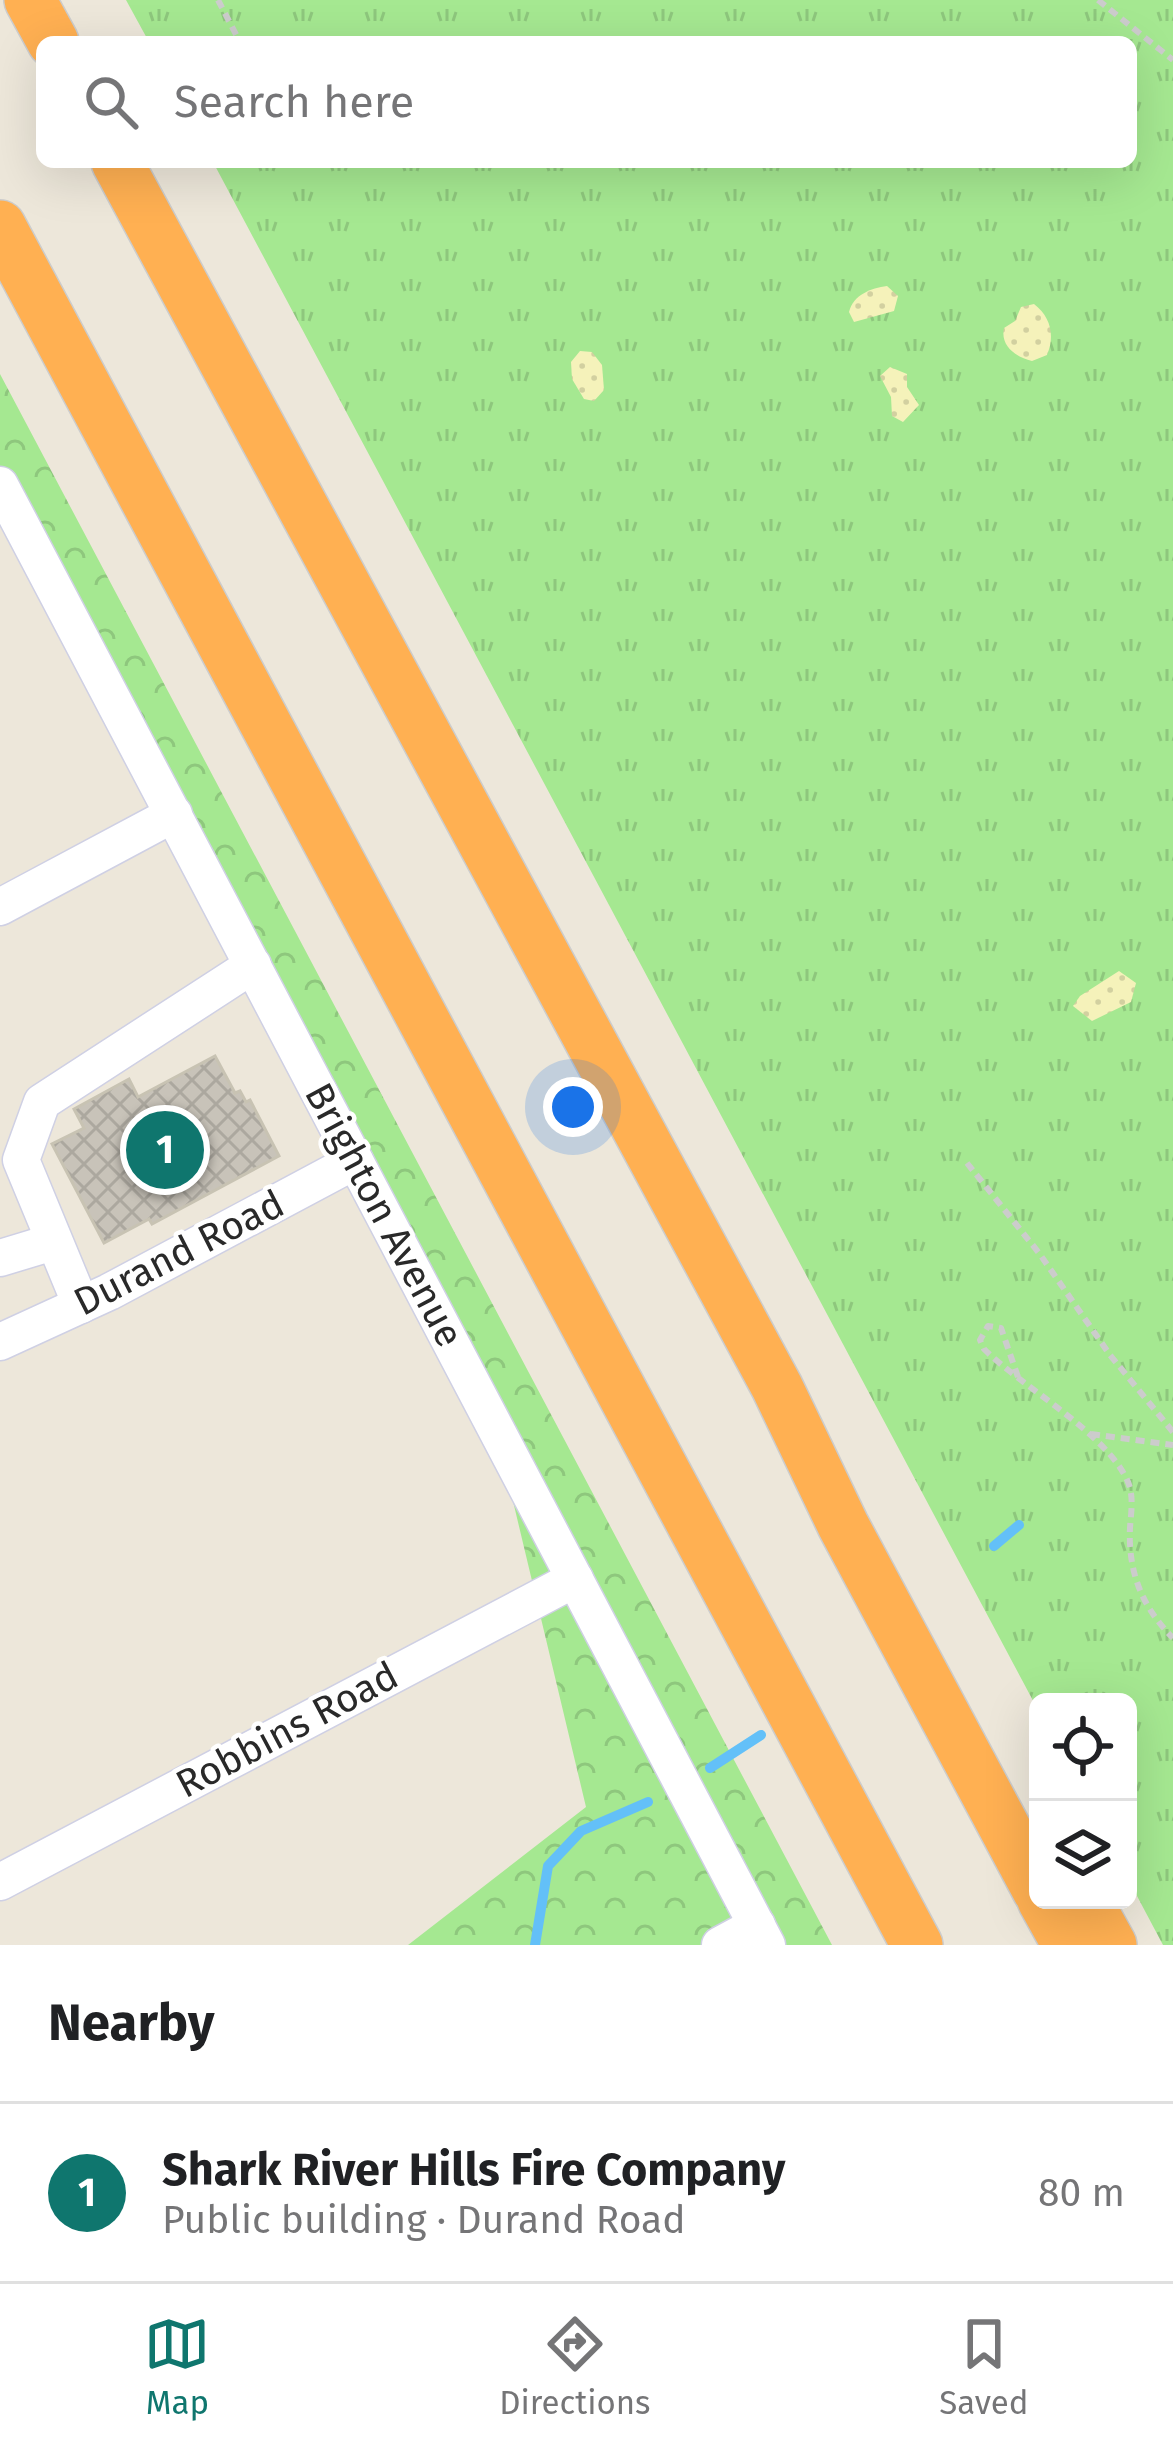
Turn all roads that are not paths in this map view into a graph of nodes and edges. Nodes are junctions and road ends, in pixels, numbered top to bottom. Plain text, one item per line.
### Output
1 (30, 0) edge
2 (50, 36) edge
3 (120, 168) edge
4 (0, 226) edge
5 (0, 485) edge
6 (174, 814) junction
7 (0, 907) edge
8 (253, 965) junction
9 (355, 1161) junction
10 (53, 1242) junction
11 (0, 1258) edge
12 (81, 1305) junction
13 (0, 1342) edge
14 (777, 1387) junction
15 (575, 1579) junction
16 (1029, 1801) edge
17 (1029, 1873) edge
18 (0, 1882) edge
19 (1048, 1909) edge
20 (1091, 1909) edge
21 (762, 1935) edge
22 (720, 1945) edge
23 (917, 1945) edge
24 (1067, 1945) edge
25 (1112, 1945) edge

1 - 2 highway
3 - 14 highway
4 - 23 highway
5 - 6 street, Brighton Avenue
6 - 7 street
6 - 8 street, Brighton Avenue
8 - 9 street, Brighton Avenue
8 - 10 street
9 - 12 street, Durand Road
9 - 15 street, Brighton Avenue
10 - 11 street
10 - 12 street
12 - 13 street, Durand Road
14 - 16 highway
14 - 17 highway
15 - 18 street, Robbins Road
15 - 21 street, Brighton Avenue
19 - 24 highway
20 - 25 highway
21 - 22 street

